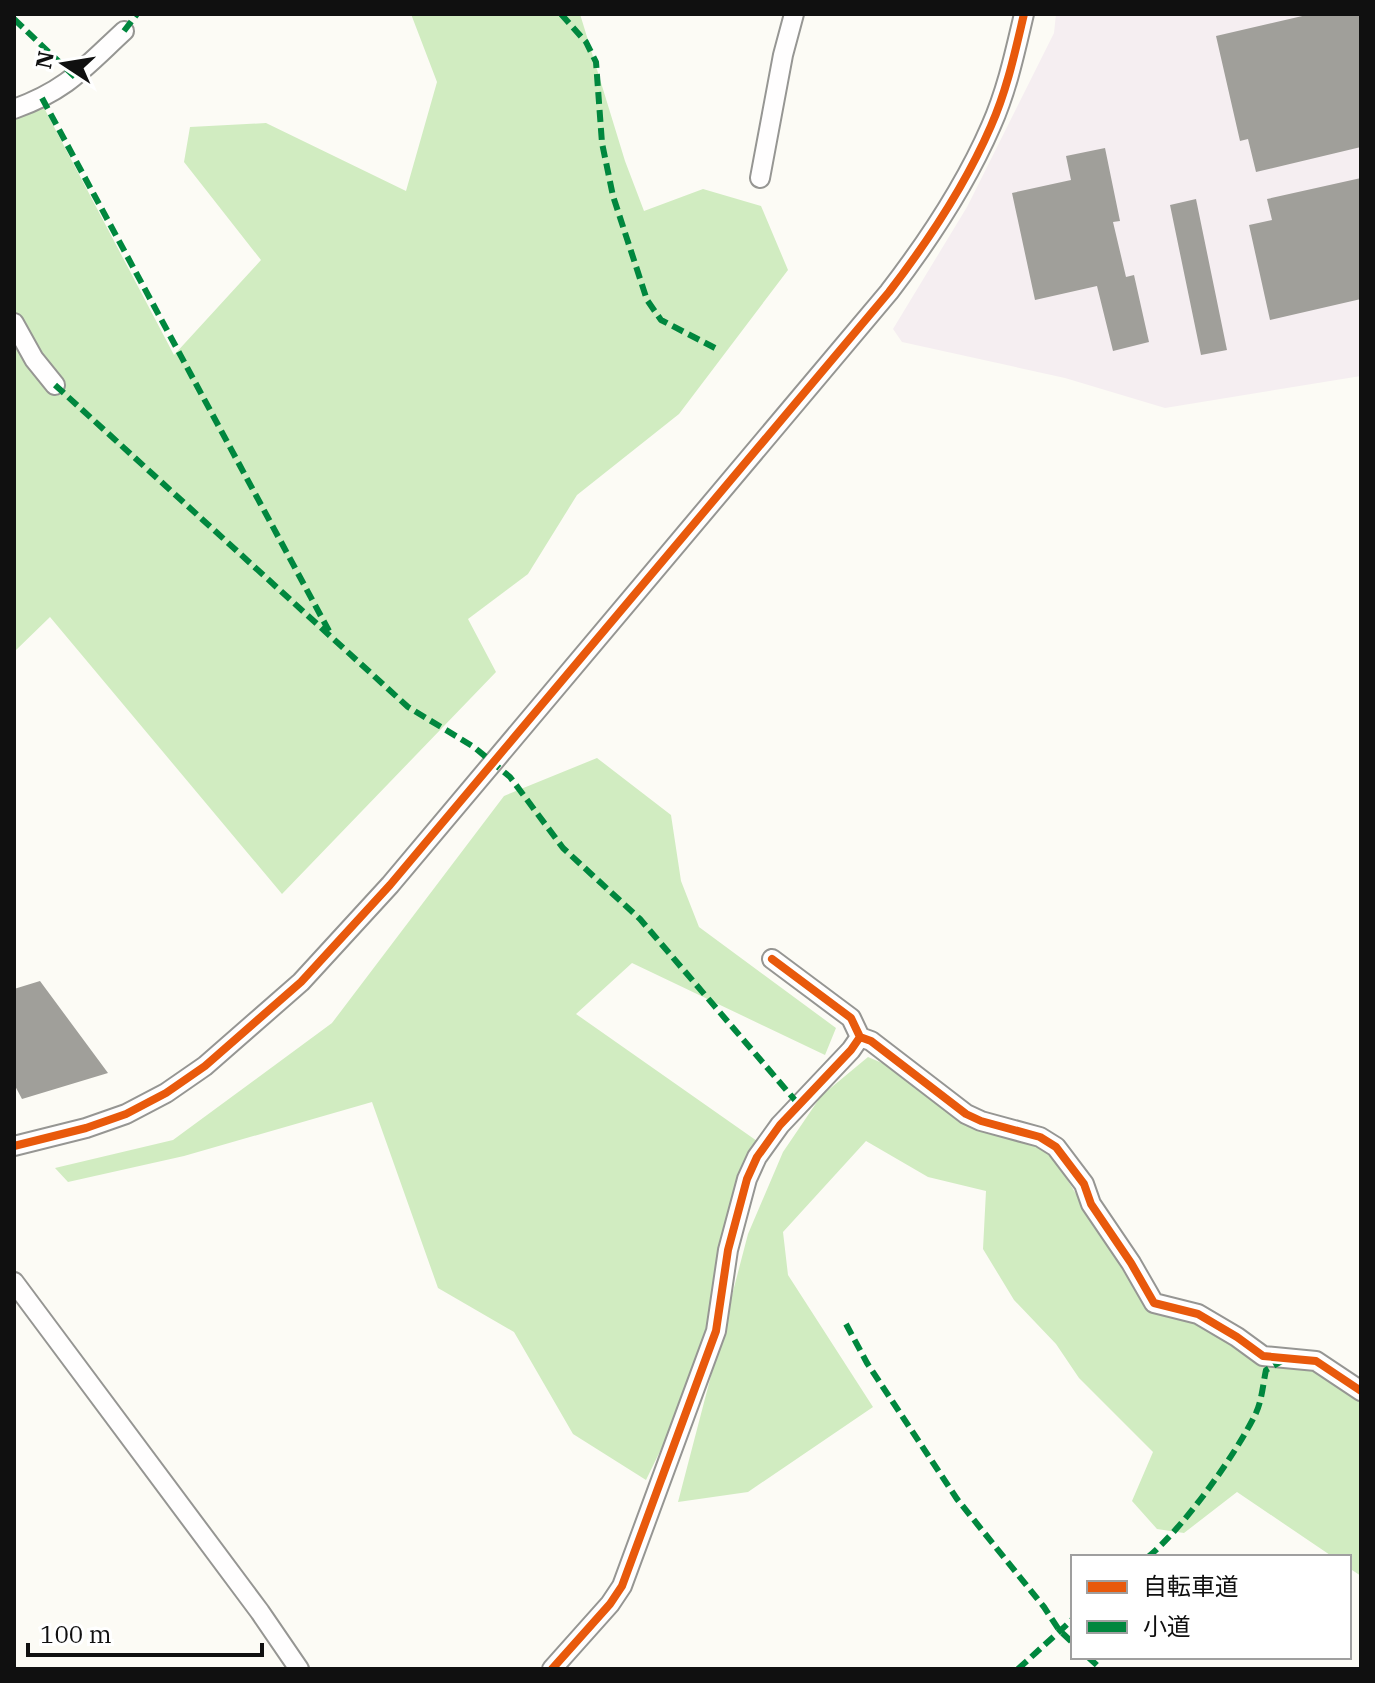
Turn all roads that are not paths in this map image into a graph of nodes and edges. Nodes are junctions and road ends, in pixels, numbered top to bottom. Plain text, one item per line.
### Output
1 (794, 14) edge
2 (1024, 14) edge
3 (124, 31) dead end
4 (14, 109) edge
5 (760, 178) dead end
6 (14, 323) edge
7 (55, 385) dead end
8 (772, 959) dead end
9 (860, 1037) junction
10 (14, 1146) edge
11 (14, 1282) edge
12 (1361, 1391) edge
13 (299, 1669) edge
14 (552, 1669) edge

1 - 5 street
2 - 10 street
3 - 4 street
6 - 7 street
8 - 9 street
9 - 12 street
9 - 14 street
11 - 13 street

